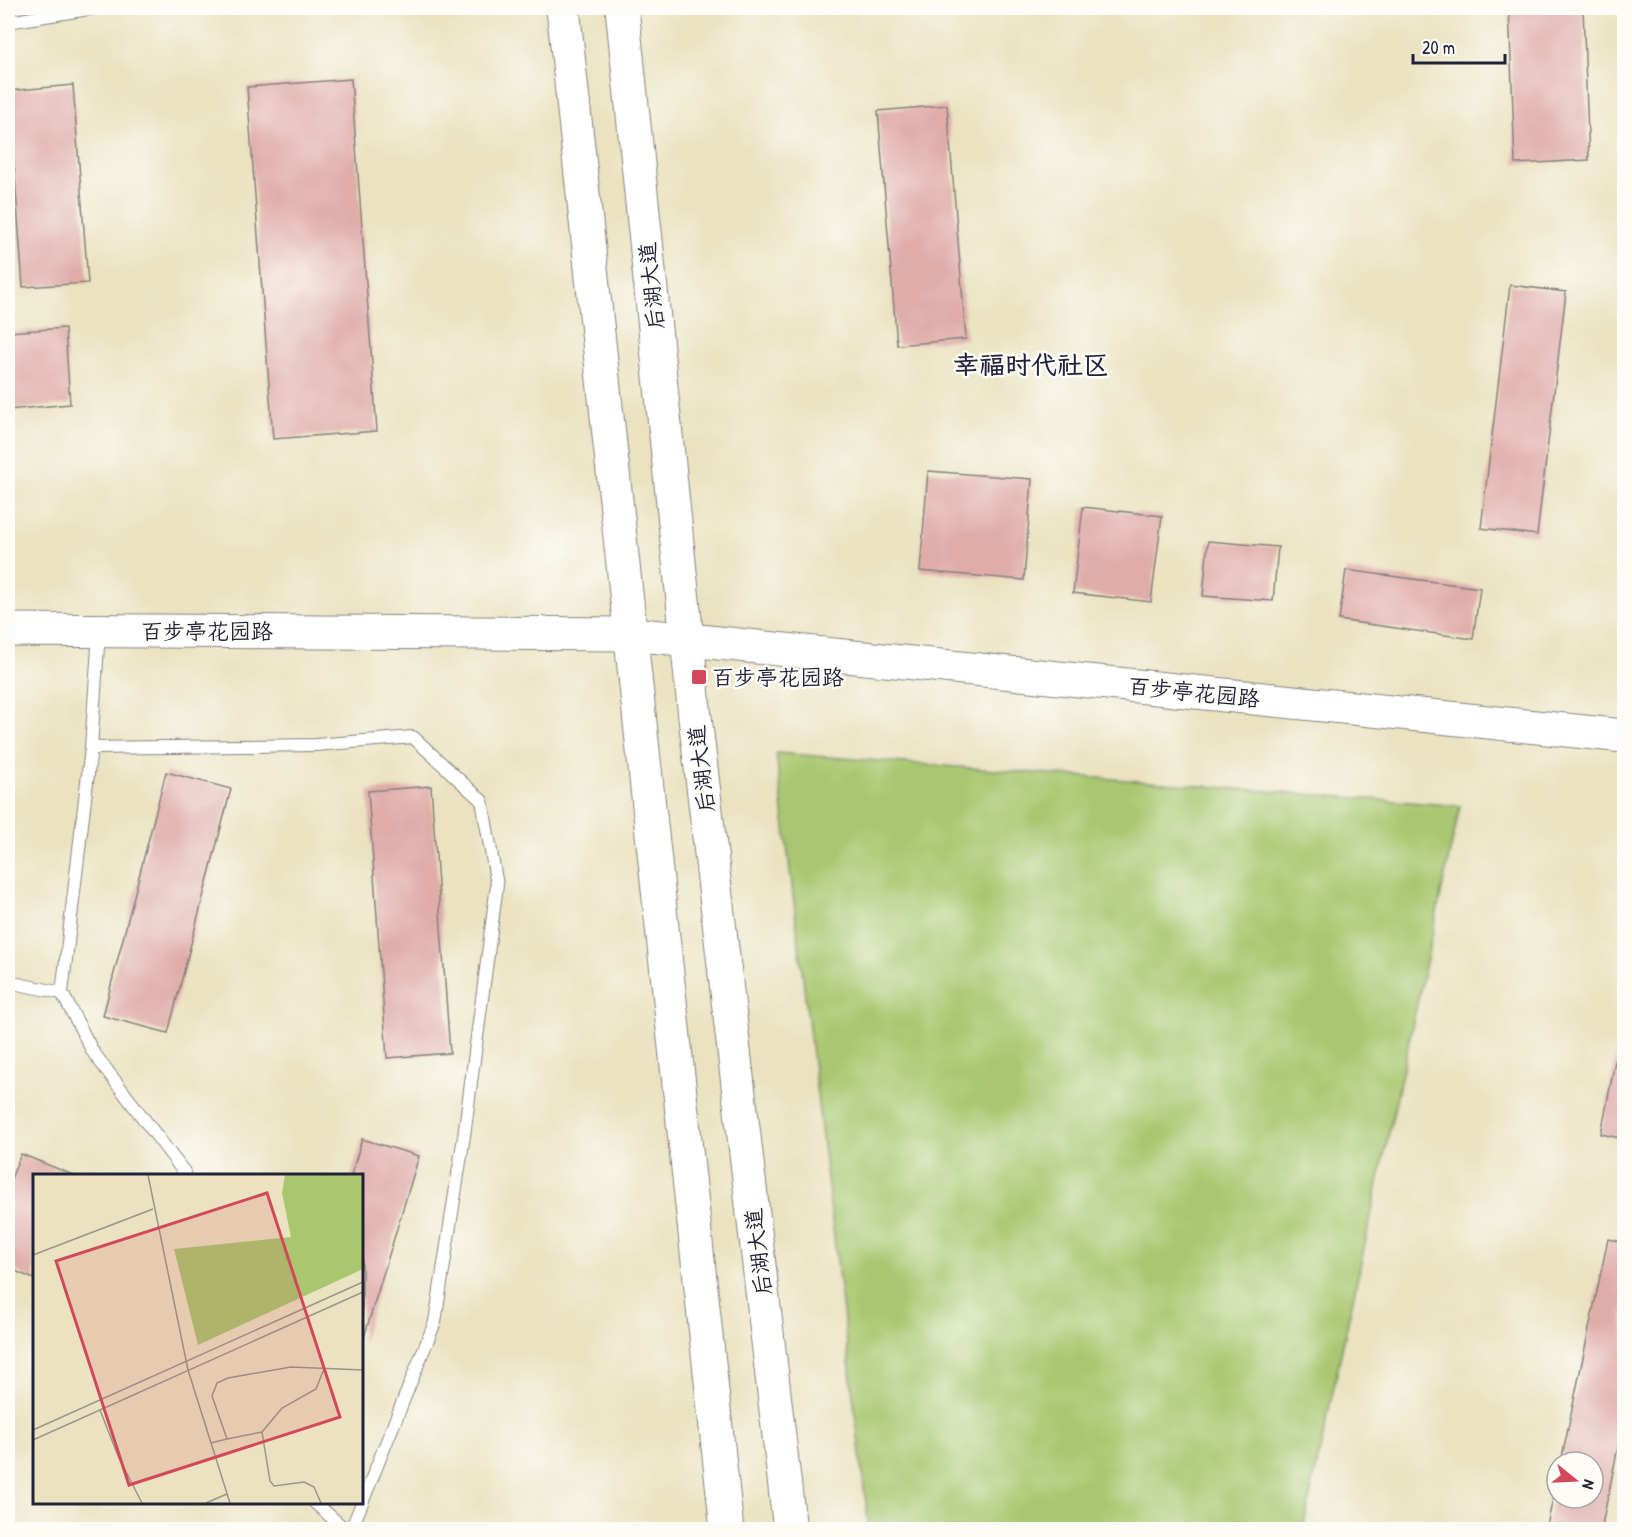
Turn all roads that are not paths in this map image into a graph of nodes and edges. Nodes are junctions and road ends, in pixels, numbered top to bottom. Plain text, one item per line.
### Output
1 (95, 8) edge
2 (563, 8) edge
3 (622, 8) edge
4 (8, 22) edge
5 (8, 630) edge
6 (99, 630) junction
7 (631, 634) junction
8 (687, 640) junction
9 (1624, 736) edge
10 (91, 748) junction
11 (8, 982) edge
12 (62, 993) junction
13 (184, 1174) edge
14 (363, 1500) edge
15 (315, 1504) edge
16 (362, 1504) edge
17 (346, 1530) edge
18 (351, 1530) edge
19 (727, 1530) edge
20 (790, 1530) edge

1 - 4 lane
2 - 7 main road
3 - 8 main road, 后湖大道
5 - 6 main road, 百步亭花园路
6 - 7 main road, 百步亭花园路
6 - 10 lane
7 - 8 main road, 百步亭花园路
7 - 19 main road
8 - 9 main road, 百步亭花园路
8 - 20 main road, 后湖大道
10 - 12 lane
10 - 14 lane
11 - 12 lane
12 - 13 lane
15 - 17 lane
16 - 18 lane

